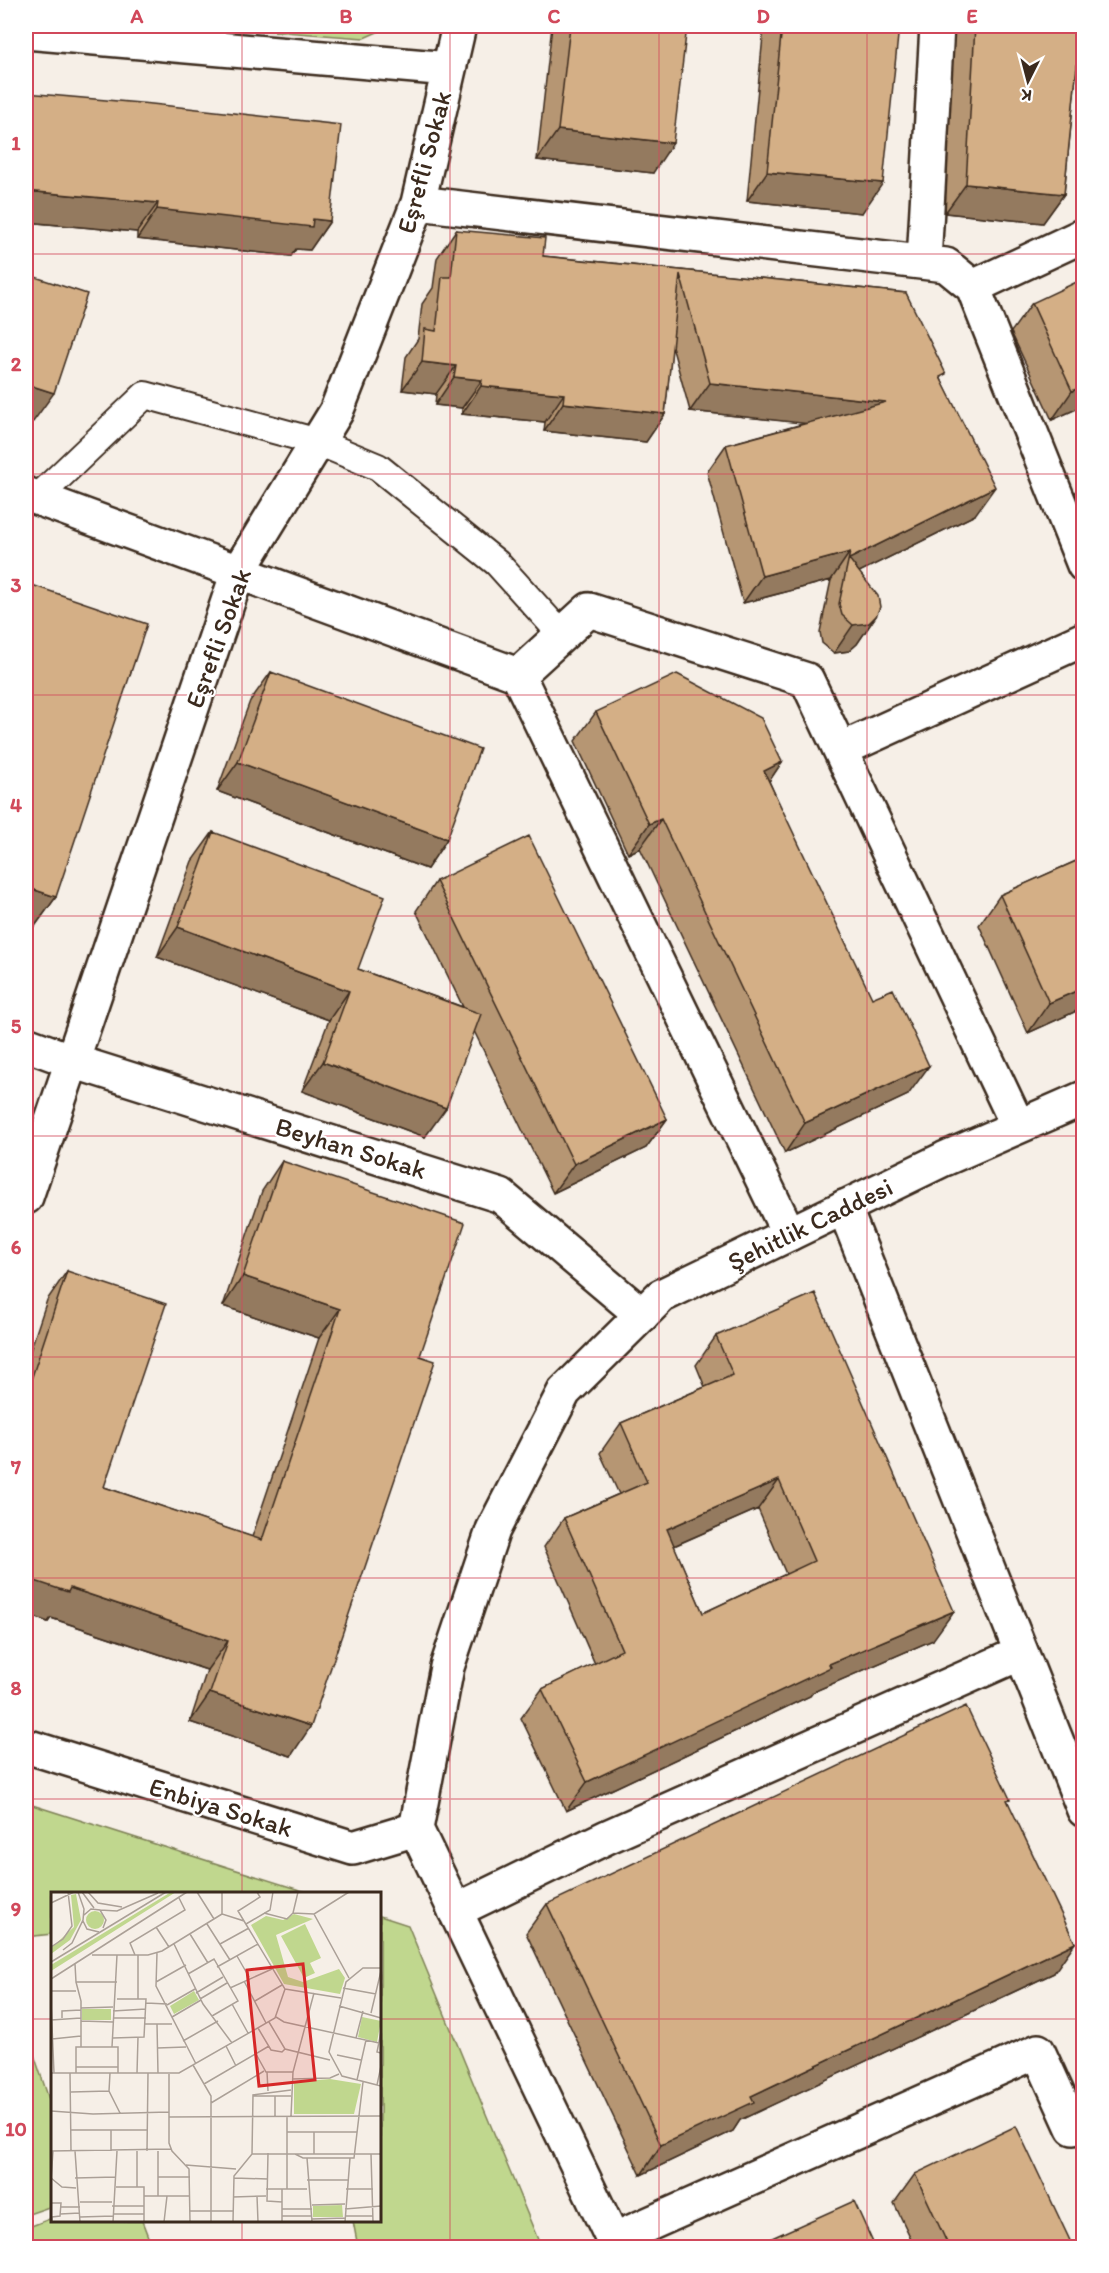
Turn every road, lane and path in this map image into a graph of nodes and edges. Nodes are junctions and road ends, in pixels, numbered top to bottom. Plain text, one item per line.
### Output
1 (459, 26) edge
2 (937, 26) edge
3 (26, 32) edge
4 (449, 69) junction
5 (418, 203) junction
6 (1083, 235) edge
7 (924, 262) junction
8 (973, 287) junction
9 (318, 442) junction
10 (31, 496) edge
11 (1083, 565) edge
12 (238, 572) junction
13 (562, 635) junction
14 (1083, 639) edge
15 (518, 675) junction
16 (840, 750) junction
17 (26, 1044) edge
18 (72, 1061) junction
19 (1083, 1098) edge
20 (1018, 1126) junction
21 (26, 1197) edge
22 (844, 1207) junction
23 (789, 1234) junction
24 (642, 1315) junction
25 (1021, 1653) junction
26 (26, 1746) edge
27 (1083, 1810) edge
28 (416, 1829) junction
29 (455, 1911) junction
30 (1080, 2135) edge
31 (615, 2244) edge

1 - 4 street, Eşrefli Sokak
2 - 7 street
3 - 4 street
4 - 5 street, Eşrefli Sokak
5 - 7 street
5 - 9 street, Eşrefli Sokak
6 - 8 street
7 - 8 street
8 - 11 street
9 - 10 lane
9 - 12 street, Eşrefli Sokak
9 - 13 lane
10 - 12 street
12 - 15 street
12 - 18 street, Eşrefli Sokak
13 - 15 street
13 - 16 street
14 - 16 street
15 - 23 street
16 - 20 street
17 - 18 street, Beyhan Sokak
18 - 21 street, Eşrefli Sokak
18 - 24 street, Beyhan Sokak
19 - 20 street, Şehitlik Caddesi
20 - 22 street, Şehitlik Caddesi
22 - 23 street, Şehitlik Caddesi
22 - 25 street
23 - 24 street, Şehitlik Caddesi
24 - 28 street, Şehitlik Caddesi
25 - 27 street
25 - 29 street
26 - 28 street, Enbiya Sokak
28 - 29 street
29 - 31 street
30 - 31 street

